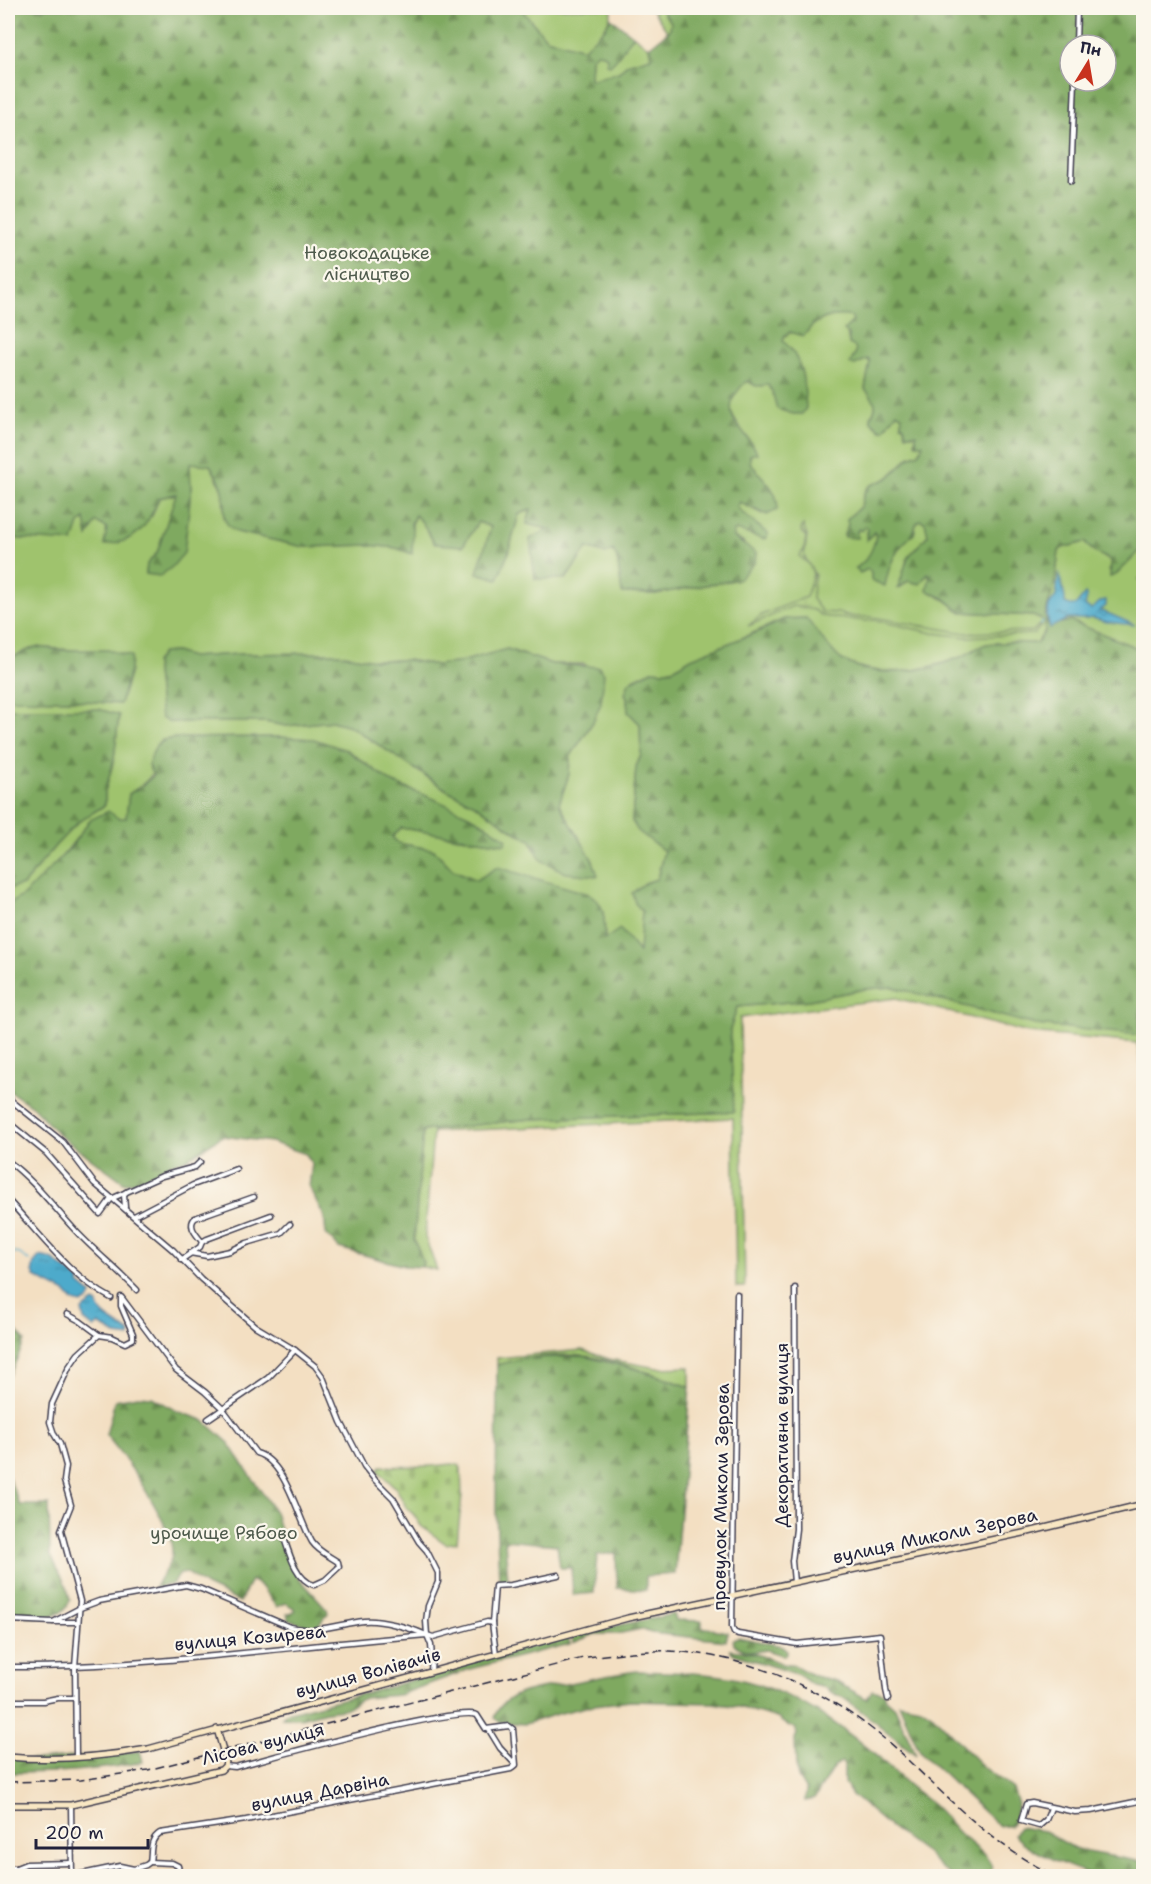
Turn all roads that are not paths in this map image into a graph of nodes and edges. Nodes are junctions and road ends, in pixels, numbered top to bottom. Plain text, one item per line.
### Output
1 (1077, 8) edge
2 (1076, 33) edge
3 (1075, 93) edge
4 (1071, 181) dead end
5 (8, 1098) edge
6 (8, 1122) edge
7 (8, 1161) edge
8 (200, 1162) dead end
9 (236, 1169) dead end
10 (126, 1191) junction
11 (254, 1197) dead end
12 (111, 1198) junction
13 (8, 1200) edge
14 (125, 1208) junction
15 (272, 1215) dead end
16 (134, 1216) junction
17 (290, 1224) dead end
18 (202, 1242) junction
19 (190, 1253) junction
20 (181, 1260) junction
21 (795, 1288) dead end
22 (136, 1290) dead end
23 (737, 1294) dead end
24 (111, 1298) dead end
25 (67, 1314) dead end
26 (99, 1335) junction
27 (295, 1350) junction
28 (223, 1409) junction
29 (208, 1419) dead end
30 (1143, 1504) edge
31 (282, 1532) dead end
32 (558, 1575) dead end
33 (794, 1582) junction
34 (733, 1596) junction
35 (80, 1608) junction
36 (8, 1620) edge
37 (53, 1622) junction
38 (78, 1622) junction
39 (492, 1623) junction
40 (427, 1635) junction
41 (496, 1655) junction
42 (8, 1667) edge
43 (75, 1667) junction
44 (431, 1672) junction
45 (76, 1698) junction
46 (888, 1699) dead end
47 (8, 1701) edge
48 (217, 1729) junction
49 (489, 1729) junction
50 (8, 1757) edge
51 (75, 1758) junction
52 (516, 1765) junction
53 (225, 1766) junction
54 (1143, 1800) edge
55 (8, 1805) edge
56 (71, 1805) junction
57 (1051, 1808) junction
58 (150, 1862) junction
59 (71, 1863) junction
60 (8, 1868) edge
61 (128, 1869) junction
62 (72, 1876) edge
63 (126, 1876) edge
64 (181, 1876) edge

1 - 2 street
3 - 4 street
5 - 12 street
6 - 12 street
7 - 22 street
8 - 10 street
9 - 16 street
10 - 12 street
10 - 14 street
11 - 18 street
12 - 14 street
13 - 24 street
14 - 16 street
15 - 18 street
16 - 20 street
17 - 19 street
18 - 19 street
19 - 20 street
20 - 27 street
21 - 33 street, Декоративна вулиця
23 - 34 street, провулок Миколи Зерова
25 - 26 street
26 - 28 street
26 - 35 street
27 - 28 street
27 - 40 street
28 - 29 street
28 - 31 street
30 - 33 street, вулиця Миколи Зерова
32 - 39 street
33 - 34 street, вулиця Миколи Зерова
34 - 41 street, вулиця Волівачів
34 - 46 street, провулок Миколи Зерова
35 - 37 street
35 - 38 street
35 - 40 street
36 - 37 street
37 - 38 street
38 - 43 street
39 - 40 street, вулиця Козирева
39 - 41 street
40 - 43 street, вулиця Козирева
40 - 44 street
41 - 44 street, вулиця Волівачів
42 - 43 street, вулиця Козирева
43 - 45 street
44 - 48 street, вулиця Волівачів
45 - 47 street
45 - 51 street
48 - 51 street, вулиця Волівачів
48 - 53 street
49 - 52 street
49 - 52 street, Лісова вулиця
49 - 53 street, Лісова вулиця
50 - 51 street, вулиця Волівачів
52 - 58 street, вулиця Дарвіна
53 - 56 street, Лісова вулиця
54 - 57 street
55 - 56 street, Лісова вулиця
56 - 59 street
57 - 57 street
58 - 61 street
58 - 64 street
59 - 60 street
59 - 62 street
61 - 62 street
61 - 63 street

